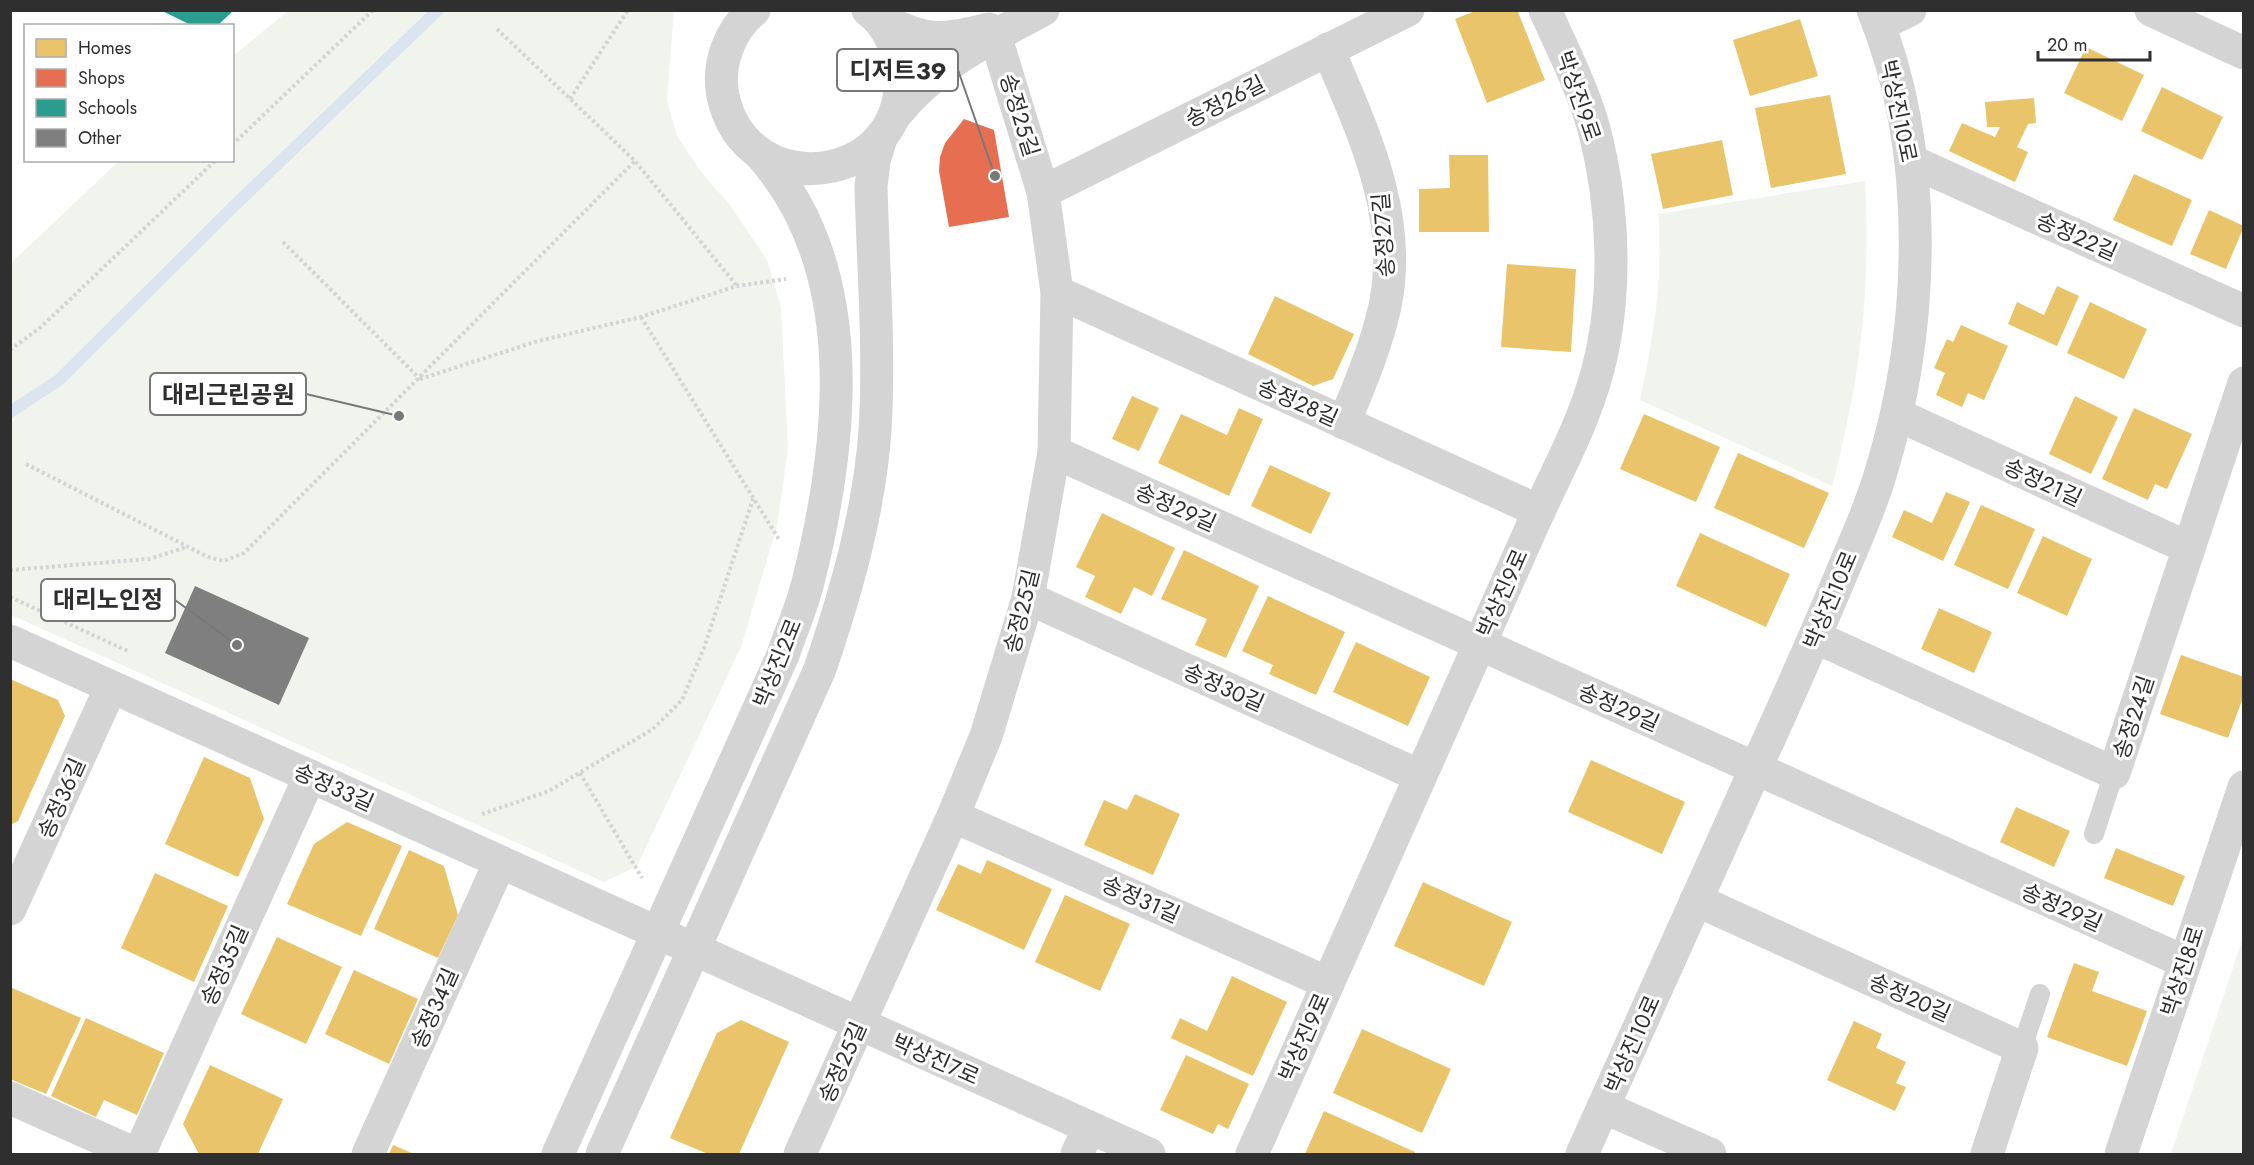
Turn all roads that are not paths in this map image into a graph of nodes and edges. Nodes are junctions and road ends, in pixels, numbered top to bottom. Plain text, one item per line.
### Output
1 (732, 10) edge
2 (754, 10) edge
3 (1042, 10) edge
4 (1408, 10) edge
5 (1545, 10) edge
6 (1910, 10) edge
7 (2151, 10) edge
8 (871, 13) edge
9 (1876, 18) edge
10 (995, 35) junction
11 (1328, 49) junction
12 (2244, 52) edge
13 (723, 57) junction
14 (888, 126) junction
15 (759, 153) junction
16 (1911, 161) junction
17 (1043, 192) junction
18 (1057, 292) junction
19 (2244, 311) edge
20 (2244, 383) edge
21 (1898, 415) junction
22 (1344, 423) junction
23 (1054, 452) junction
24 (1539, 511) junction
25 (2188, 548) junction
26 (1028, 598) junction
27 (1815, 637) junction
28 (10, 641) edge
29 (1479, 644) junction
30 (111, 687) junction
31 (1755, 768) junction
32 (2114, 773) junction
33 (310, 776) junction
34 (1420, 776) junction
35 (2244, 787) edge
36 (953, 816) junction
37 (2094, 834) dead end
38 (500, 862) junction
39 (17, 875) edge
40 (1696, 900) junction
41 (10, 909) edge
42 (658, 933) junction
43 (694, 950) junction
44 (2185, 962) junction
45 (1328, 983) junction
46 (2040, 994) dead end
47 (859, 1024) junction
48 (2022, 1048) junction
49 (10, 1098) edge
50 (1603, 1107) junction
51 (1083, 1141) edge
52 (137, 1155) edge
53 (368, 1155) edge
54 (558, 1155) edge
55 (602, 1155) edge
56 (800, 1155) edge
57 (1149, 1155) edge
58 (1252, 1155) edge
59 (1582, 1155) edge
60 (1710, 1155) edge
61 (1987, 1155) edge
62 (2121, 1155) edge

1 - 13 street, 박상진2로
2 - 13 street, 박상진2로
3 - 8 street
3 - 10 street
4 - 11 street, 송정26길
5 - 24 street, 박상진9로
6 - 9 street
7 - 12 street
8 - 14 street, 박상진2로
9 - 16 street, 박상진10로
10 - 14 street
10 - 17 street, 송정25길
11 - 17 street, 송정26길
11 - 22 street, 송정27길
13 - 15 street, 박상진2로
14 - 15 street, 박상진2로
14 - 43 street, 박상진2로
15 - 42 street, 박상진2로
16 - 19 street, 송정22길
16 - 21 street, 박상진10로
17 - 18 street, 송정25길
18 - 22 street, 송정28길
18 - 23 street, 송정25길
20 - 25 street, 송정24길
21 - 25 street, 송정21길
21 - 27 street, 박상진10로
22 - 24 street, 송정28길
23 - 26 street, 송정25길
23 - 29 street, 송정29길
24 - 29 street, 박상진9로
25 - 32 street, 송정24길
26 - 34 street, 송정30길
26 - 36 street, 송정25길
27 - 31 street, 박상진10로
27 - 32 street, 송정24길
28 - 30 street, 송정33길
29 - 31 street, 송정29길
29 - 34 street, 박상진9로
30 - 33 street, 송정33길
30 - 39 street, 송정36길
31 - 40 street, 박상진10로
31 - 44 street, 송정29길
32 - 37 lane
33 - 38 street, 송정33길
33 - 52 street, 송정35길
34 - 45 street, 박상진9로
35 - 44 street, 박상진8로
36 - 45 street, 송정31길
36 - 47 street, 송정25길
38 - 42 street, 송정33길
38 - 53 street, 송정34길
39 - 41 street, 송정36길
40 - 48 street, 송정20길
40 - 50 street, 박상진10로
42 - 43 street, 박상진7로
42 - 54 street, 박상진2로
43 - 47 street, 박상진7로
43 - 55 street, 박상진2로
44 - 62 street, 박상진8로
45 - 58 street, 박상진9로
46 - 48 lane
47 - 51 street, 박상진7로
47 - 56 street, 송정25길
48 - 61 street
49 - 52 street
50 - 59 street, 박상진10로
50 - 60 street
51 - 57 street, 박상진7로

